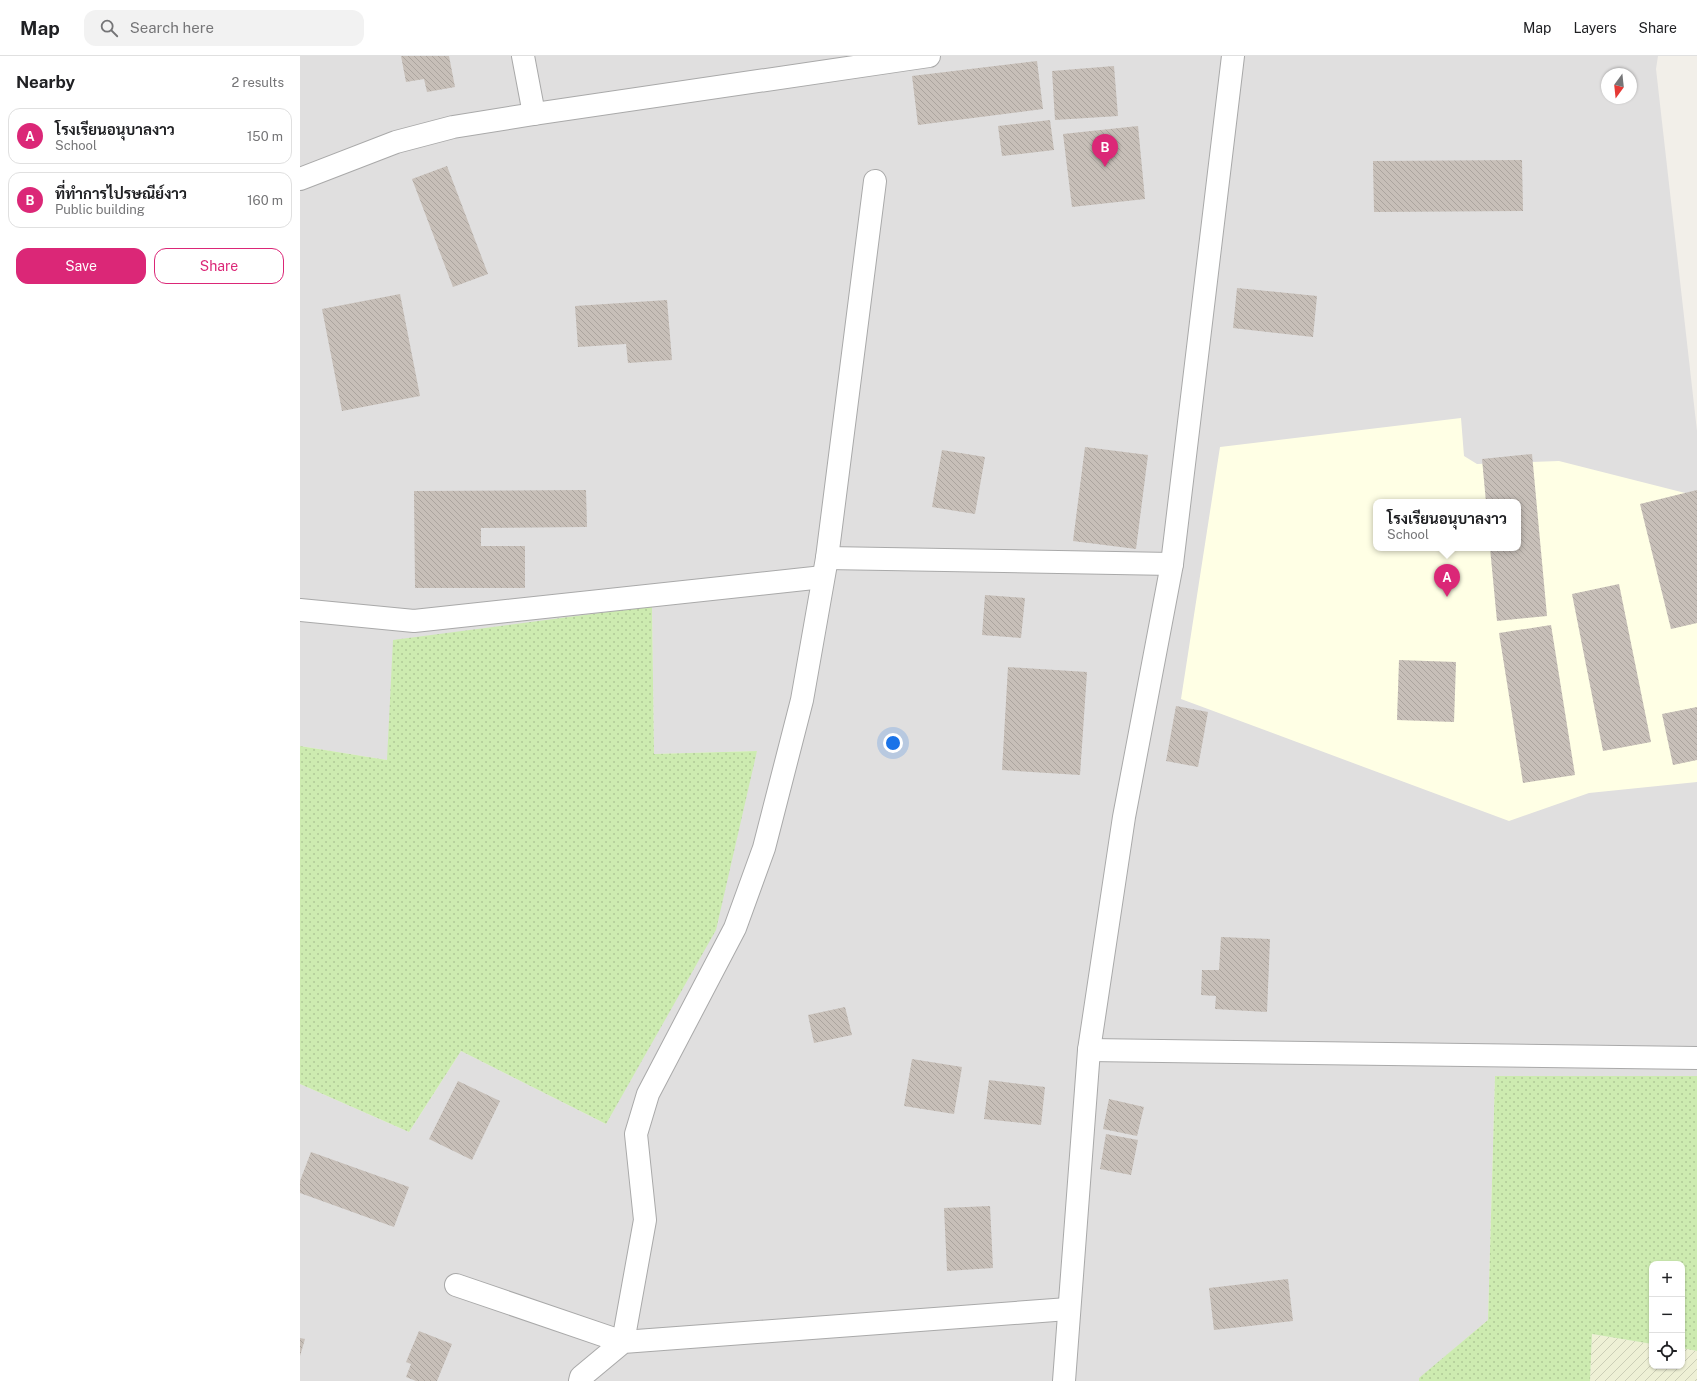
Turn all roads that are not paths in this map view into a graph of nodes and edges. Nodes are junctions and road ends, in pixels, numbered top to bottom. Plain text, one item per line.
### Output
1 (523, 56) edge
2 (920, 56) edge
3 (1233, 56) edge
4 (534, 114) junction
5 (300, 179) edge
6 (875, 181) dead end
7 (1172, 564) junction
8 (825, 567) junction
9 (300, 610) edge
10 (1089, 1050) junction
11 (1697, 1058) edge
12 (456, 1285) dead end
13 (1068, 1309) junction
14 (623, 1342) junction
15 (580, 1381) edge
16 (1064, 1381) edge

1 - 4 street
2 - 4 street
3 - 7 street
4 - 5 street
6 - 8 street
7 - 8 street
7 - 10 street
8 - 9 street
8 - 14 street
10 - 11 street
10 - 13 street
12 - 14 street
13 - 14 street
13 - 16 street
14 - 15 street

